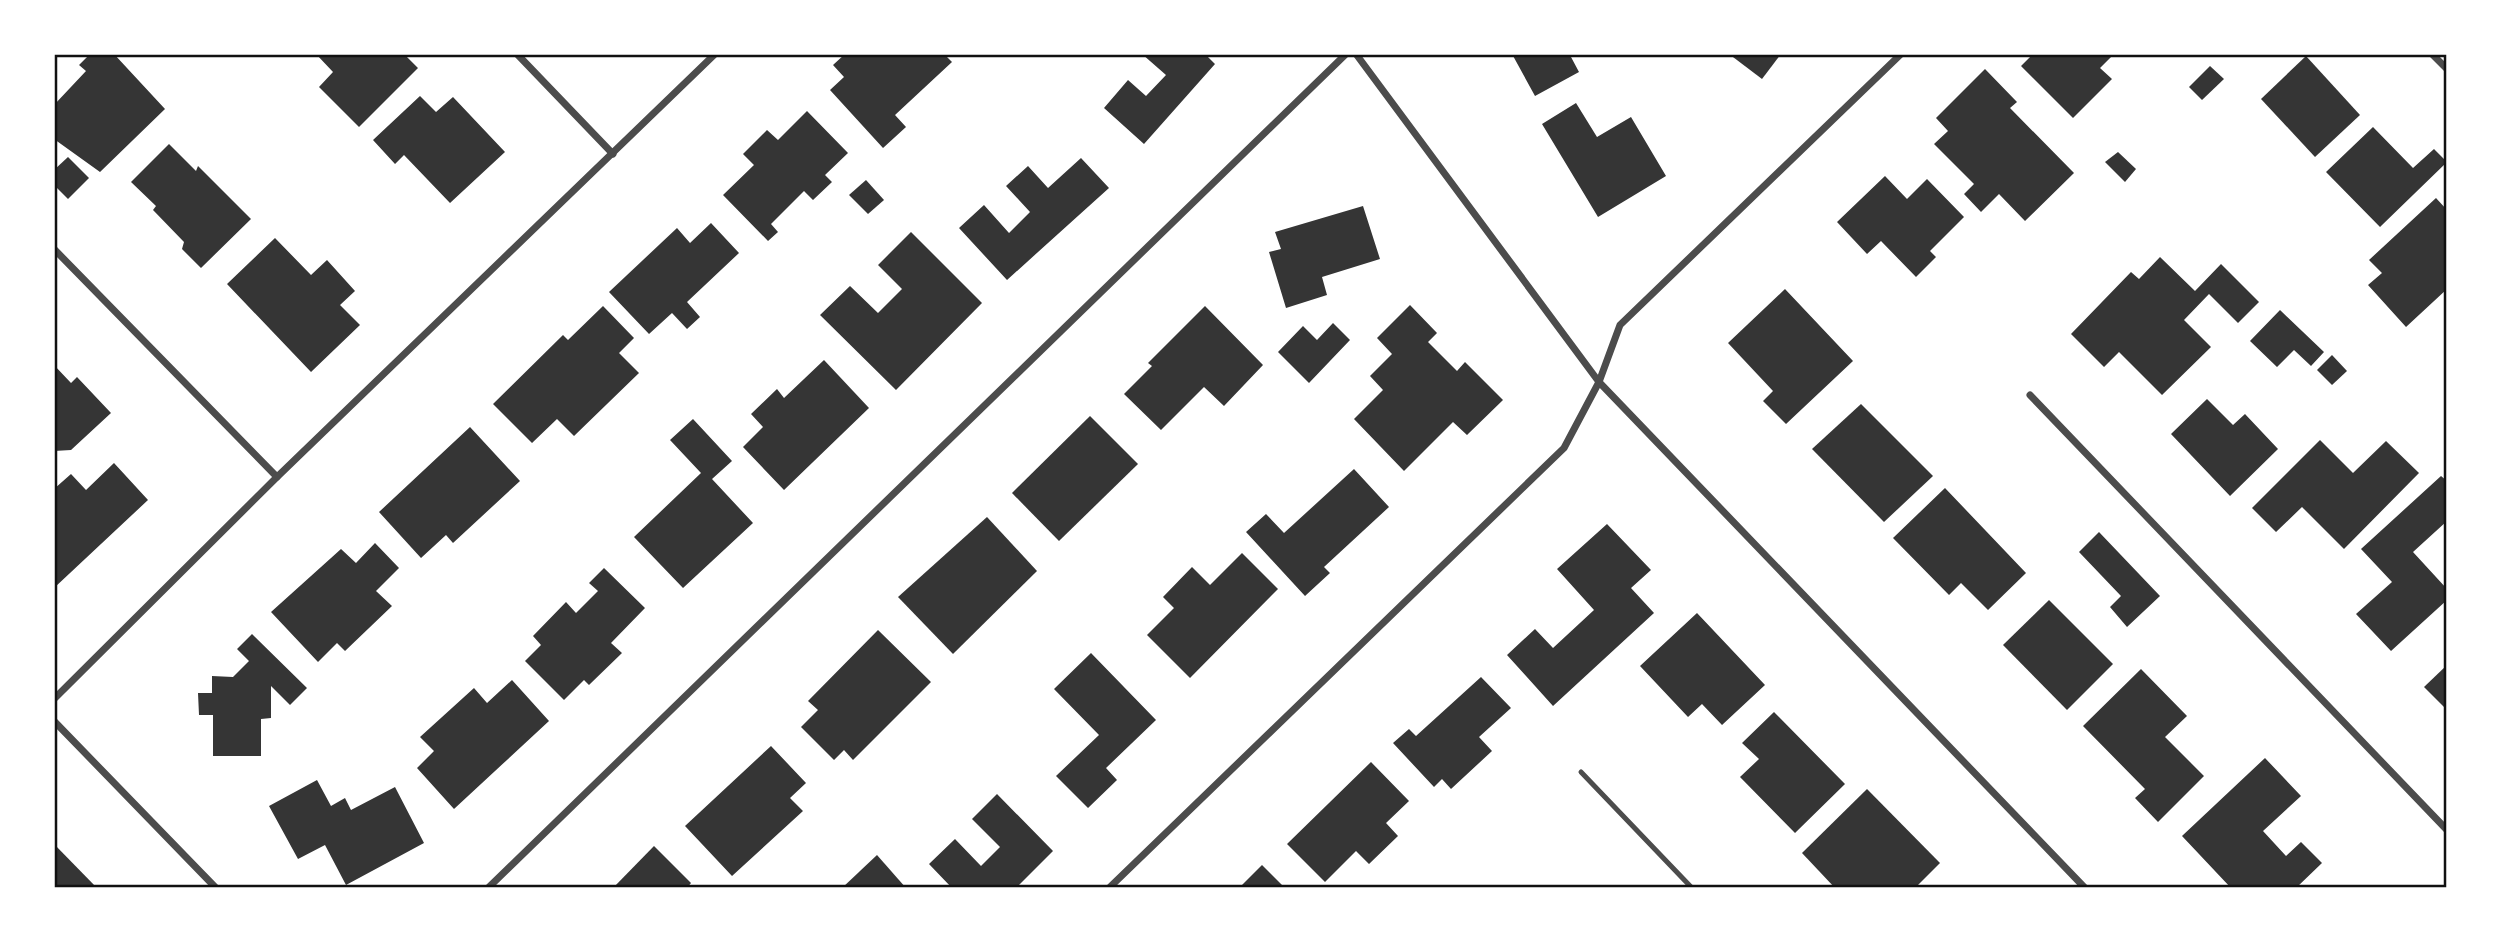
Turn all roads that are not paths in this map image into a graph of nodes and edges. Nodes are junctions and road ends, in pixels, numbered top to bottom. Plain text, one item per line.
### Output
1 (517, 54) edge
2 (715, 54) edge
3 (1346, 54) edge
4 (1356, 54) edge
5 (1900, 54) edge
6 (2432, 54) edge
7 (2447, 69) edge
8 (613, 154) junction
9 (54, 249) edge
10 (1600, 382) junction
11 (2029, 395) dead end
12 (277, 477) junction
13 (54, 699) edge
14 (54, 721) edge
15 (1581, 772) dead end
16 (2447, 830) edge
17 (216, 888) edge
18 (488, 888) edge
19 (1109, 888) edge
20 (1692, 888) edge
21 (2085, 888) edge

1 - 8 street
2 - 8 street
3 - 18 street
4 - 10 street
5 - 10 street
6 - 7 street
8 - 12 street
9 - 12 street
10 - 19 street
10 - 21 street
11 - 16 street
12 - 13 street
14 - 17 street
15 - 20 lane

